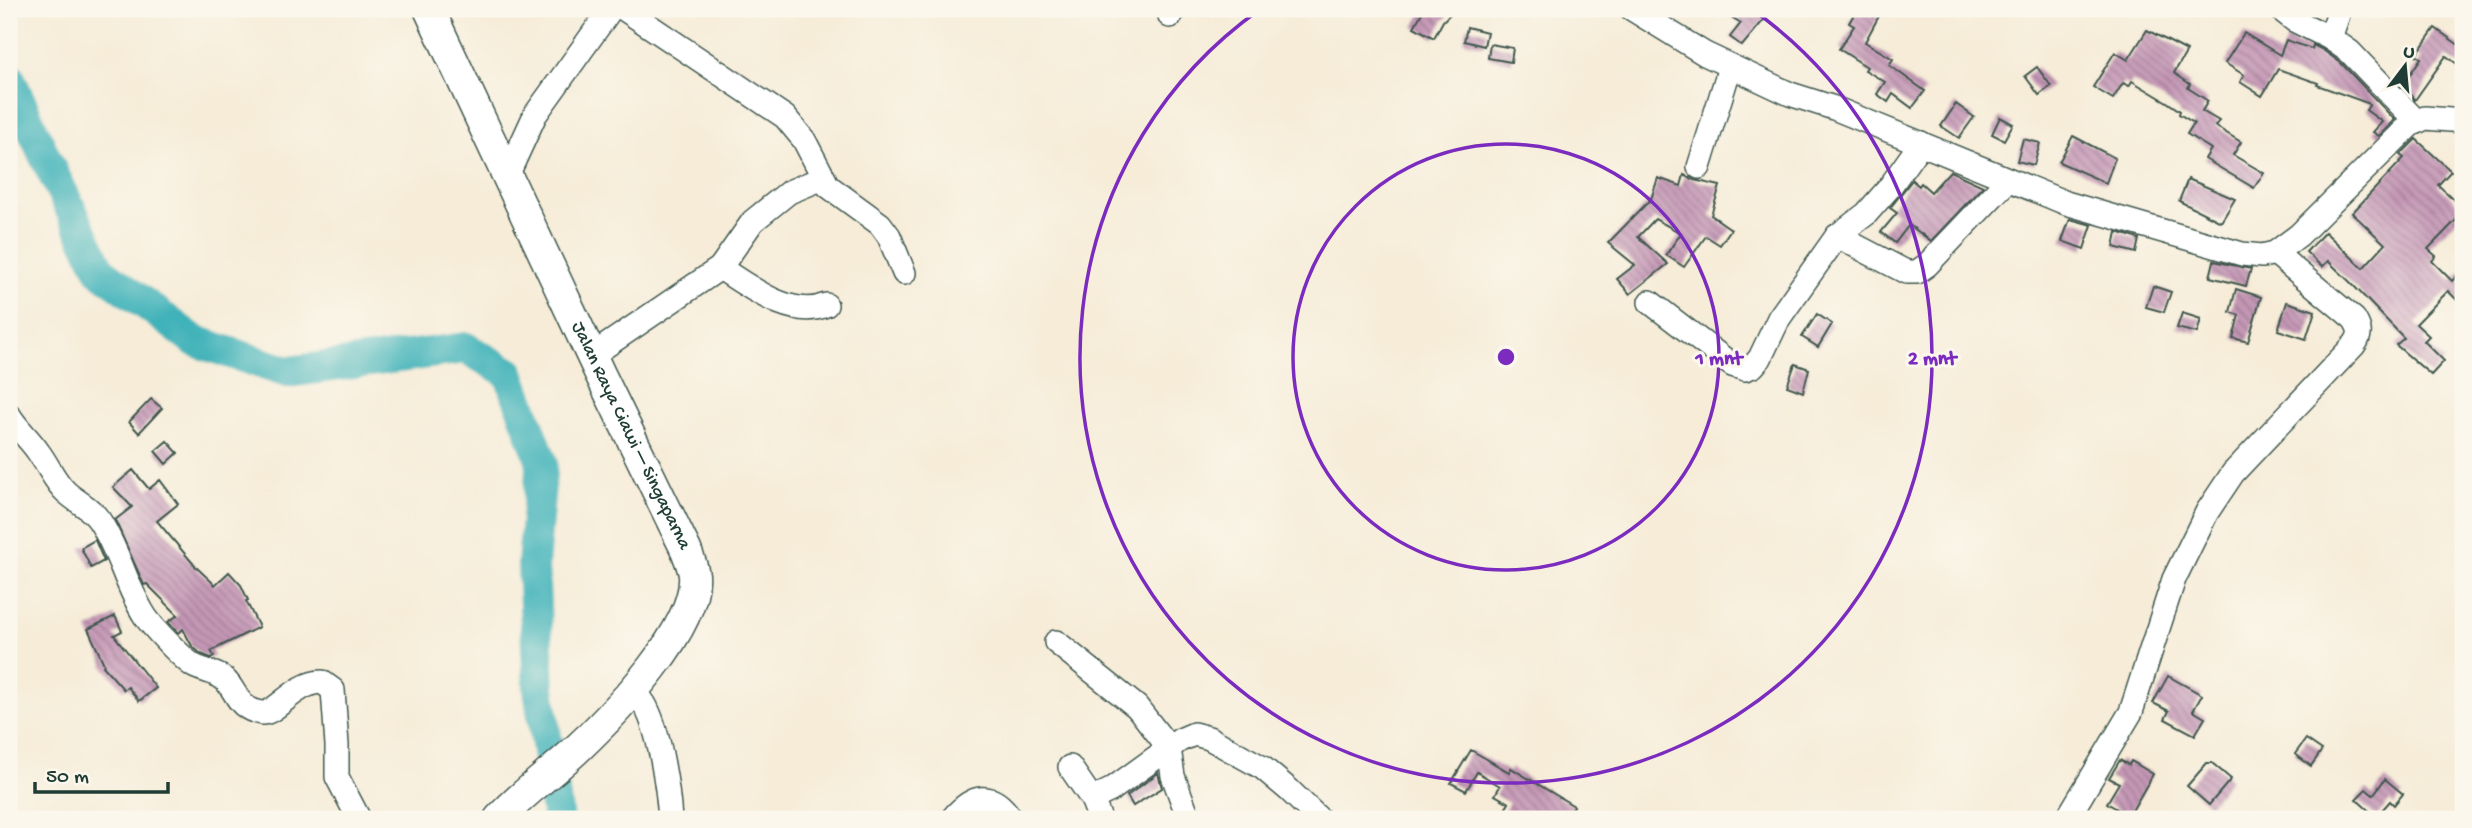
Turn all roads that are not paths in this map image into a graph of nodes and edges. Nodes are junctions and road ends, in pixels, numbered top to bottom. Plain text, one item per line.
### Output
1 (429, 9) edge
2 (611, 9) edge
3 (624, 9) edge
4 (1632, 9) edge
5 (2285, 9) edge
6 (2340, 9) edge
7 (2330, 38) junction
8 (1730, 67) junction
9 (2463, 121) edge
10 (2417, 122) junction
11 (1921, 143) junction
12 (1699, 167) dead end
13 (506, 178) junction
14 (823, 178) junction
15 (2008, 180) junction
16 (1837, 236) junction
17 (2275, 253) junction
18 (720, 268) junction
19 (904, 272) dead end
20 (1650, 302) dead end
21 (826, 305) dead end
22 (591, 356) junction
23 (9, 415) edge
24 (1056, 642) dead end
25 (633, 690) junction
26 (1169, 748) junction
27 (1070, 767) dead end
28 (1096, 809) edge
29 (500, 818) edge
30 (359, 819) edge
31 (670, 819) edge
32 (952, 819) edge
33 (1012, 819) edge
34 (1189, 819) edge
35 (1319, 819) edge
36 (2067, 819) edge

1 - 13 main road, Jalan Raya Ciawi — Singaparna
2 - 13 street
3 - 14 street
4 - 8 street
5 - 7 street
6 - 7 street
7 - 10 street
8 - 11 street
8 - 12 street
9 - 10 street
10 - 17 street
11 - 15 street
11 - 16 street
13 - 22 main road, Jalan Raya Ciawi — Singaparna
14 - 18 street
14 - 19 street
15 - 16 street
15 - 17 street
16 - 20 street
17 - 36 street
18 - 21 street
18 - 22 street
22 - 25 main road, Jalan Raya Ciawi — Singaparna
23 - 30 street
24 - 26 street
25 - 29 main road, Jalan Raya Ciawi — Singaparna
25 - 31 street
26 - 28 street
26 - 34 street
26 - 35 street
27 - 28 street
32 - 33 street

